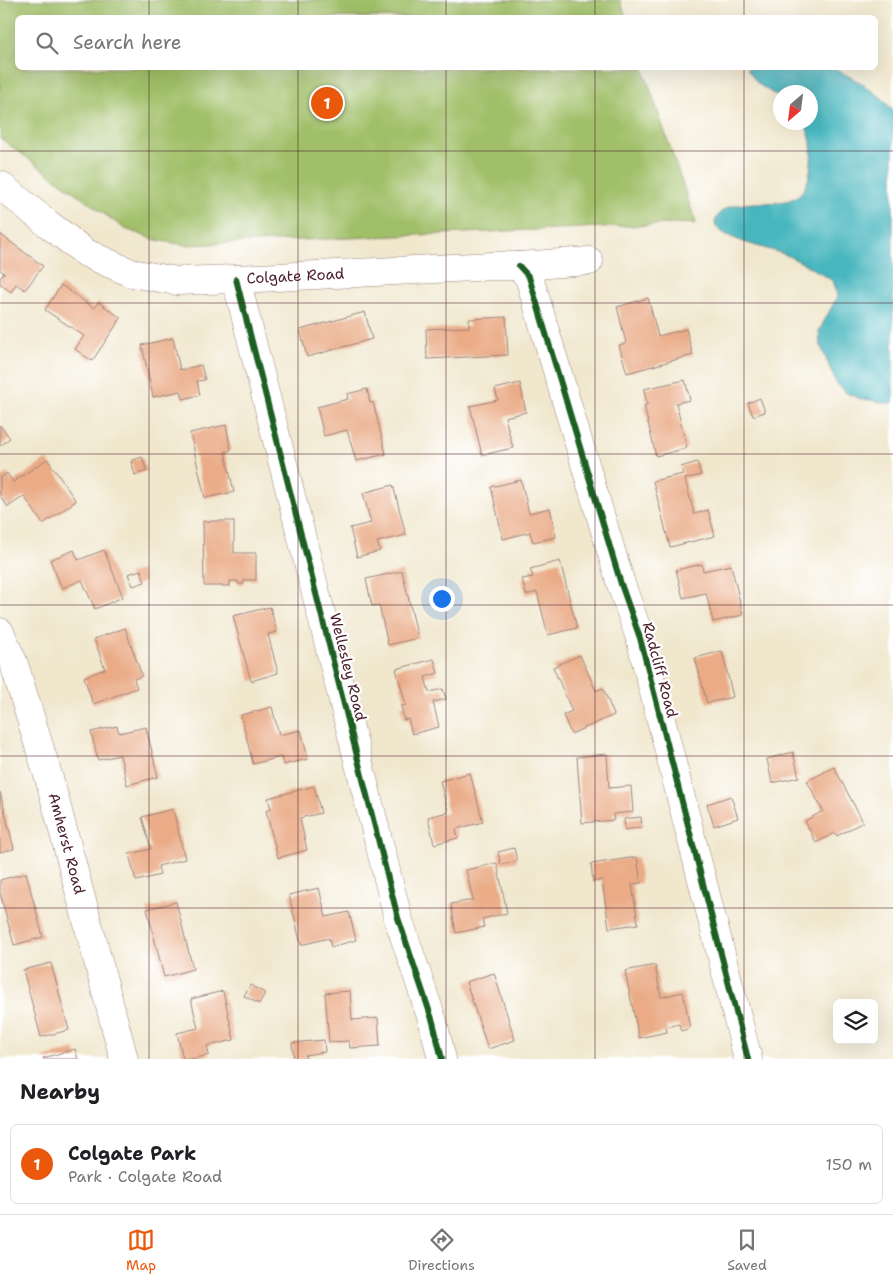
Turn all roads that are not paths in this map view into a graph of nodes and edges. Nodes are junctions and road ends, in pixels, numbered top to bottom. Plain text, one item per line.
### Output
1 (0, 185) edge
2 (589, 261) dead end
3 (519, 266) junction
4 (236, 279) junction
5 (0, 632) edge
6 (124, 1059) edge
7 (442, 1059) edge
8 (748, 1059) edge

1 - 4 street, Colgate Road
2 - 3 street, Colgate Road
3 - 4 street, Colgate Road
3 - 8 street, Radcliff Road
4 - 7 street, Wellesley Road
5 - 6 street, Amherst Road

